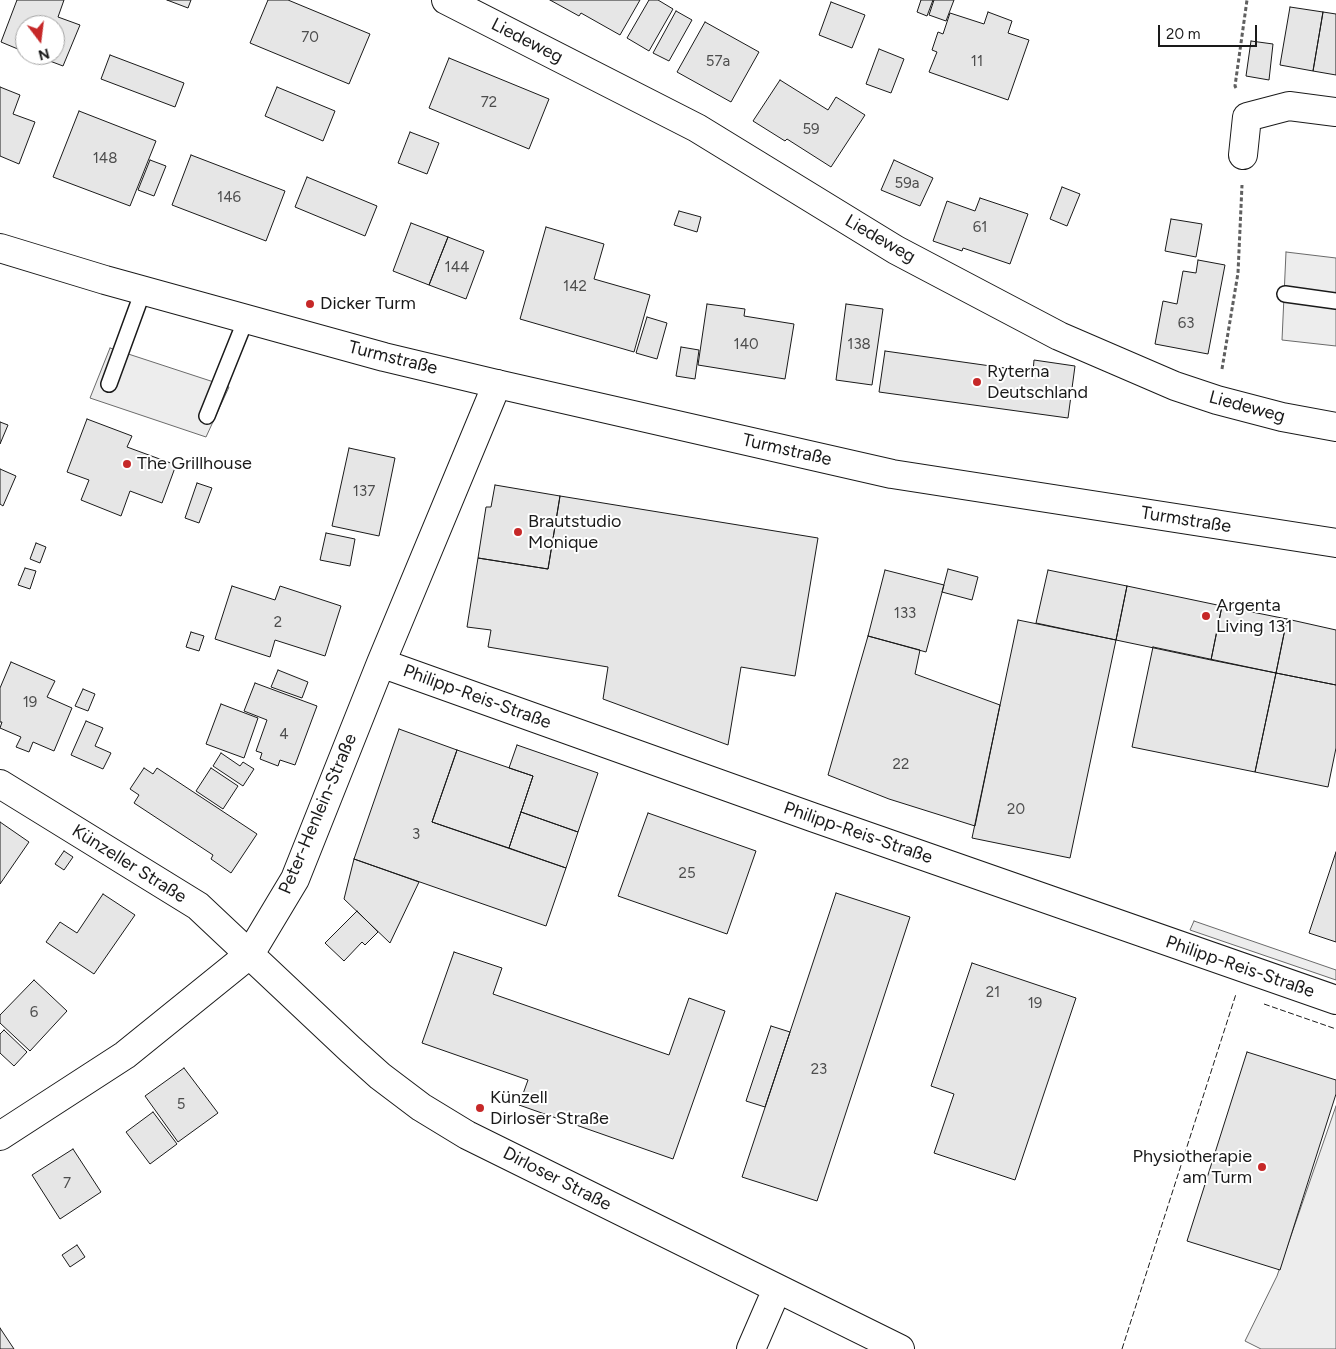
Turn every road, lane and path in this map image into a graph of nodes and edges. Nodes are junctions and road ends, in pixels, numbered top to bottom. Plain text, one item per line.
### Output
1 (446, 0) edge
2 (1247, 0) edge
3 (1336, 112) edge
4 (1247, 117) junction
5 (1243, 155) joint
6 (0, 248) edge
7 (143, 291) junction
8 (1285, 294) dead end
9 (1336, 301) edge
10 (246, 319) junction
11 (109, 384) dead end
12 (497, 384) junction
13 (1217, 400) junction
14 (207, 416) dead end
15 (1336, 427) edge
16 (1336, 543) edge
17 (381, 663) junction
18 (0, 784) edge
19 (250, 954) junction
20 (1336, 1000) edge
21 (0, 1136) edge
22 (776, 1289) junction
23 (751, 1349) edge
24 (900, 1349) edge

1 - 13 street, Liedeweg
2 - 4 path
3 - 4 street
4 - 5 street
5 - 13 path
6 - 7 street, Turmstraße
7 - 10 street, Turmstraße
7 - 11 lane
8 - 9 lane
10 - 12 street, Turmstraße
10 - 14 lane
12 - 16 street, Turmstraße
12 - 17 street, Peter-Henlein-Straße
13 - 15 street, Liedeweg
17 - 19 street, Peter-Henlein-Straße
17 - 20 street, Philipp-Reis-Straße
18 - 19 street, Künzeller Straße
19 - 21 street, Peter-Henlein-Straße
19 - 22 street, Dirloser Straße
22 - 23 street
22 - 24 street, Dirloser Straße

